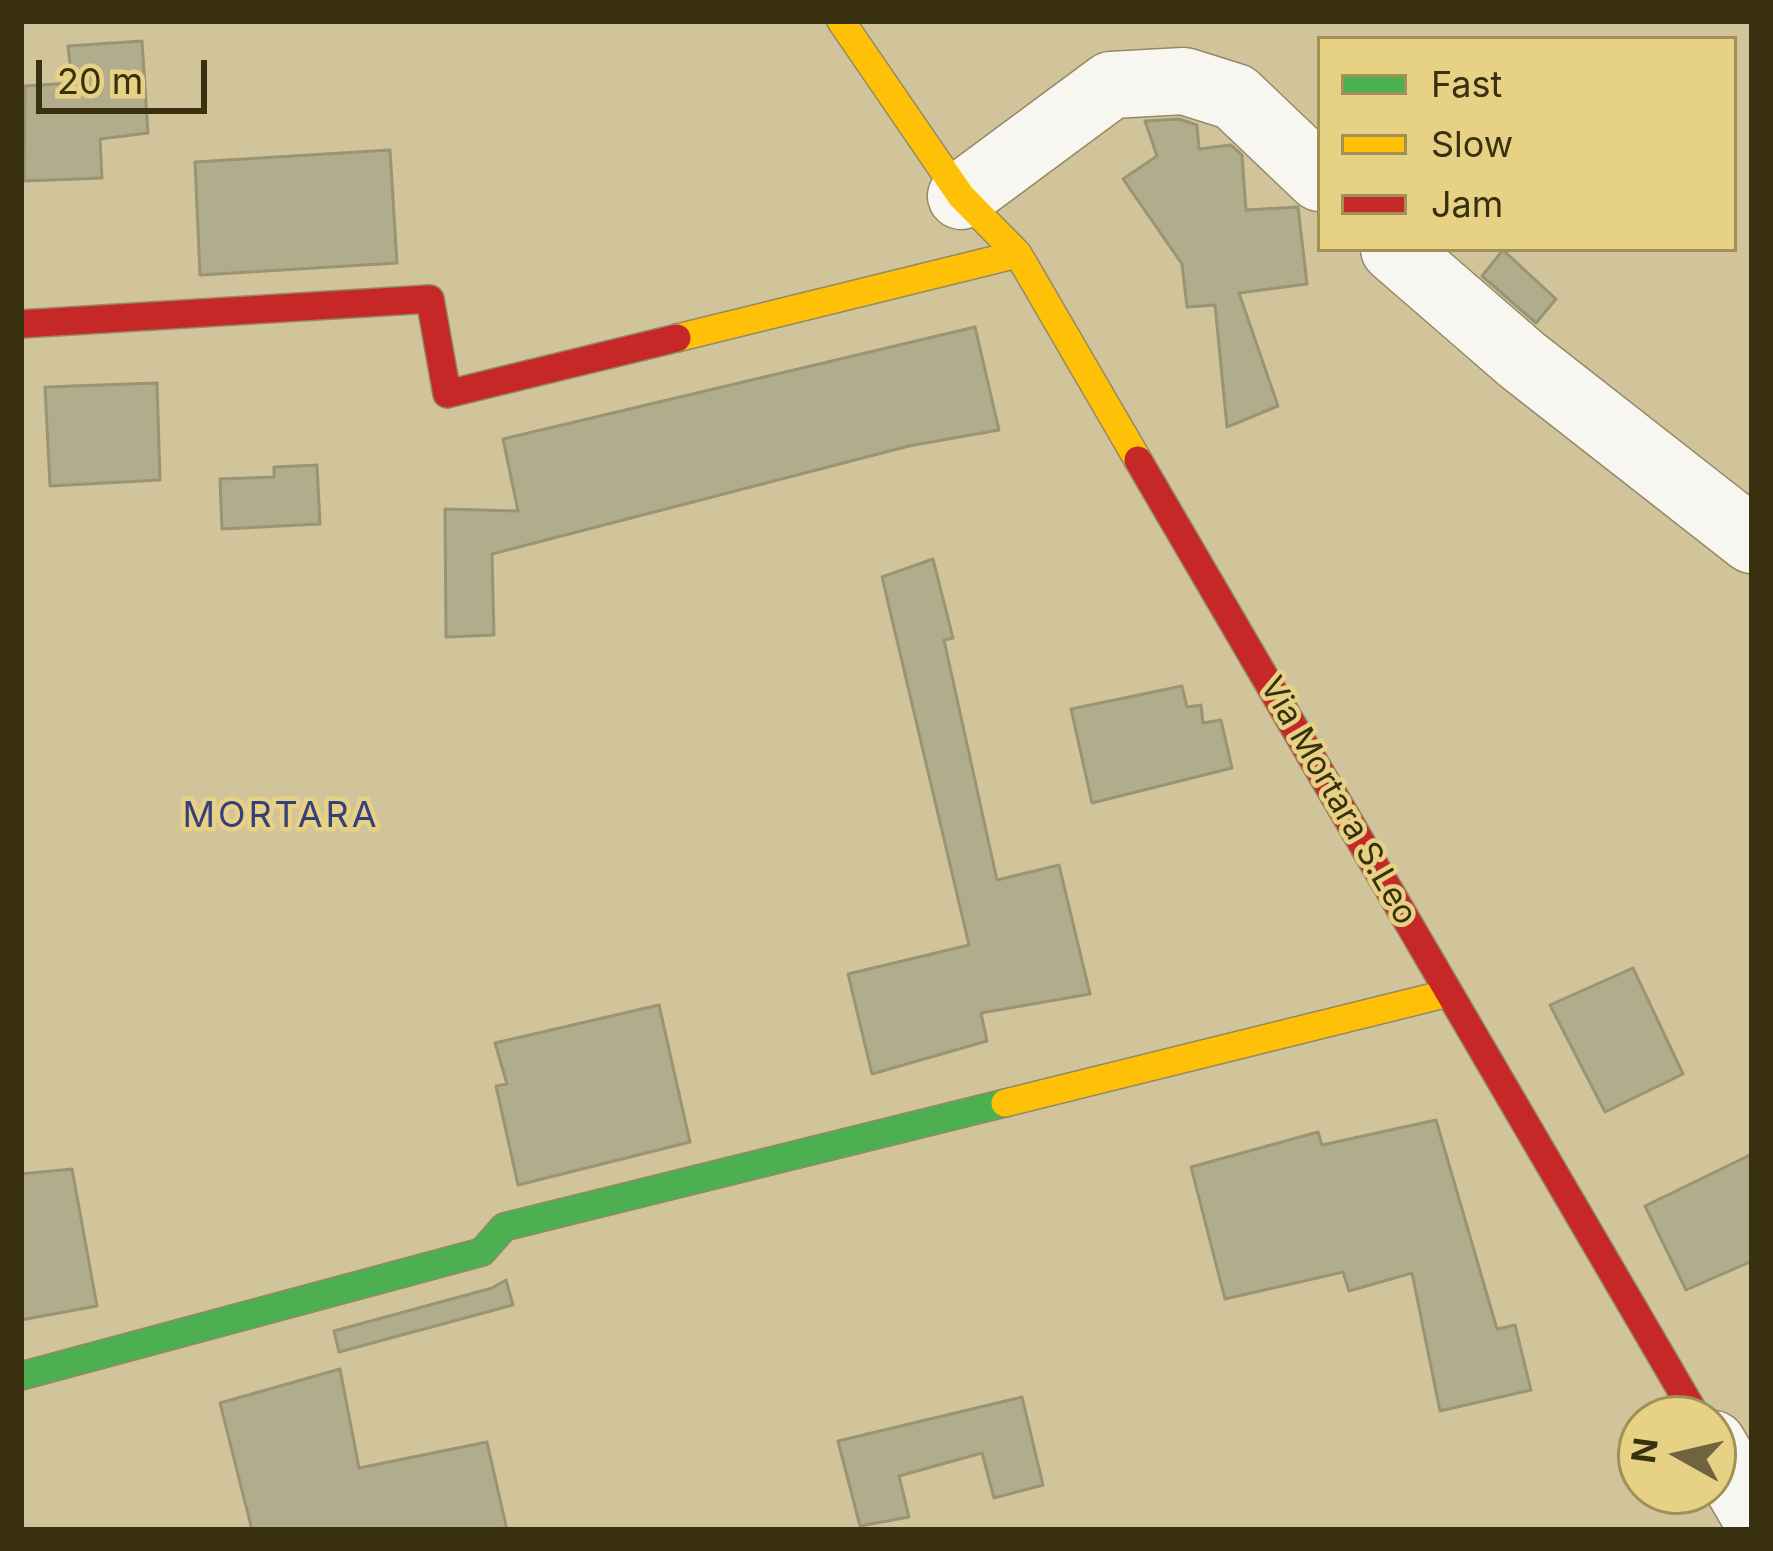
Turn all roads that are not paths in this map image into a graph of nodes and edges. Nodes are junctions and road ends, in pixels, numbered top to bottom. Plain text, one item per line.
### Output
1 (841, 21) edge
2 (1317, 175) edge
3 (961, 196) junction
4 (1397, 252) edge
5 (1018, 254) junction
6 (21, 324) edge
7 (1746, 523) edge
8 (1449, 993) junction
9 (21, 1376) edge
10 (1684, 1395) edge

1 - 3 street, Via Mortara S.Leo
2 - 3 street
3 - 5 street, Via Mortara S.Leo
4 - 7 street
5 - 6 street
5 - 8 street, Via Mortara S.Leo
8 - 9 street
8 - 10 street, Via Mortara S.Leo

